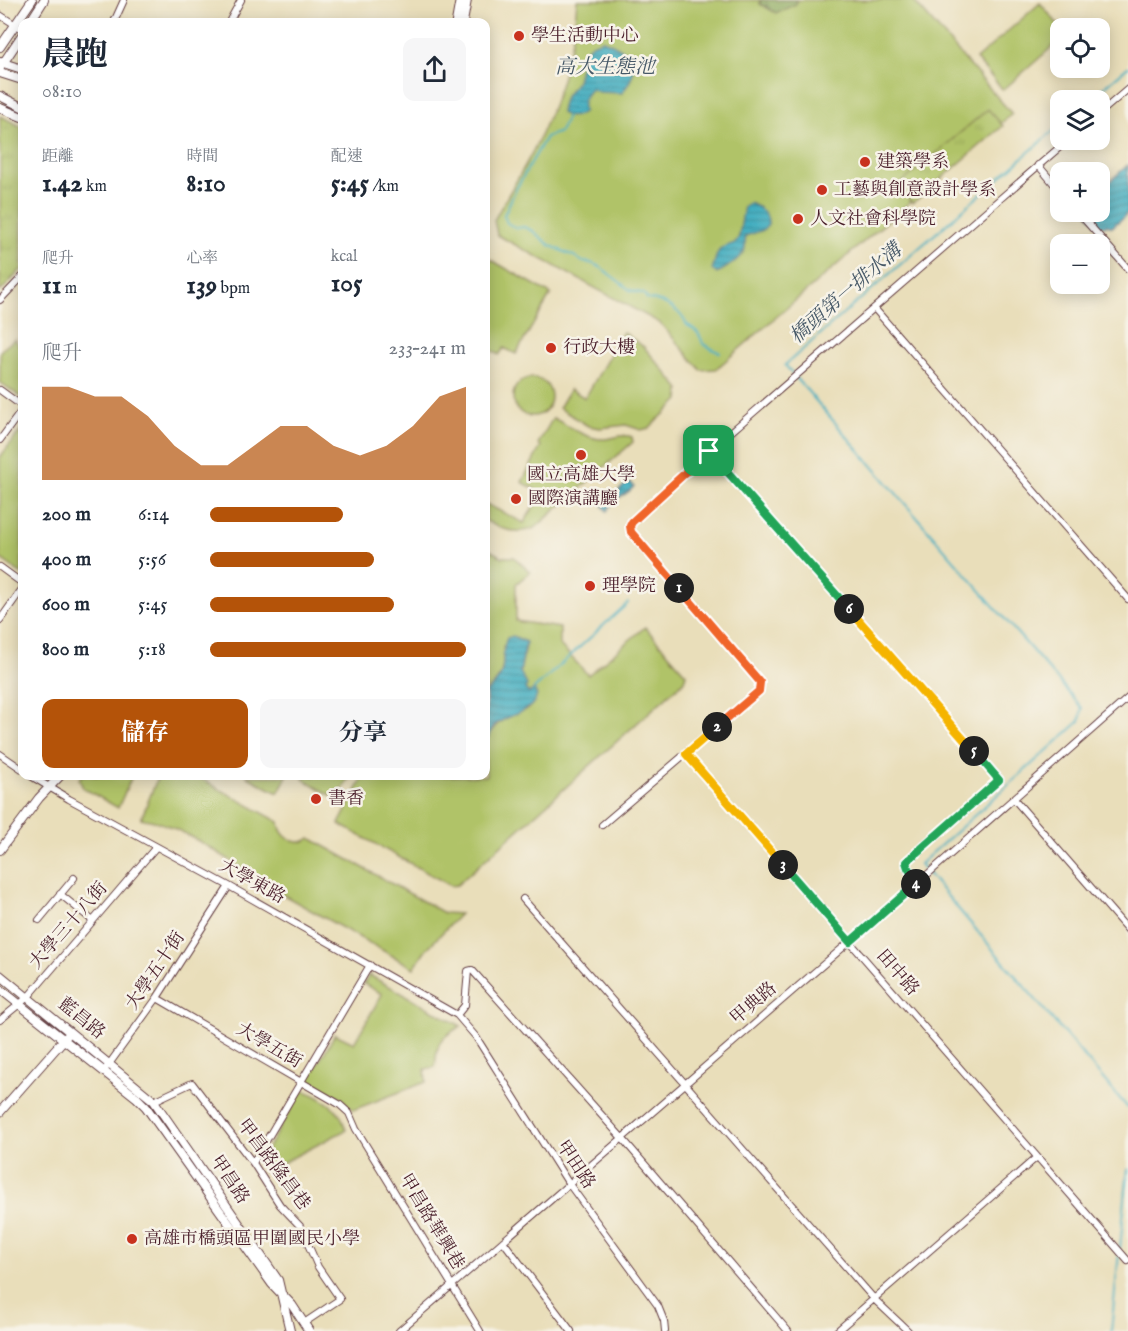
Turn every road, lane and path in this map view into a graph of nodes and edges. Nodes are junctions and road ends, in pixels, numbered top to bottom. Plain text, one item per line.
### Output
1 (32, 0) edge
2 (44, 0) edge
3 (124, 0) edge
4 (241, 0) edge
5 (460, 0) edge
6 (467, 0) edge
7 (0, 15) edge
8 (23, 18) edge
9 (33, 18) edge
10 (116, 18) edge
11 (231, 18) edge
12 (457, 18) edge
13 (464, 18) edge
14 (18, 26) edge
15 (18, 28) edge
16 (18, 41) edge
17 (0, 47) edge
18 (1, 64) edge
19 (18, 68) edge
20 (0, 73) edge
21 (18, 79) edge
22 (1128, 89) edge
23 (0, 96) edge
24 (1110, 104) edge
25 (18, 105) edge
26 (0, 108) edge
27 (18, 115) edge
28 (1056, 150) edge
29 (1038, 165) junction
30 (1050, 179) edge
31 (1087, 222) edge
32 (1128, 269) edge
33 (18, 281) edge
34 (0, 300) edge
35 (874, 308) junction
36 (0, 390) edge
37 (18, 405) edge
38 (18, 414) edge
39 (0, 440) edge
40 (709, 451) junction
41 (0, 567) edge
42 (18, 580) edge
43 (18, 595) edge
44 (1128, 599) edge
45 (0, 620) edge
46 (1128, 698) edge
47 (0, 754) edge
48 (686, 754) junction
49 (18, 767) edge
50 (38, 780) edge
51 (51, 780) edge
52 (56, 780) edge
53 (48, 787) junction
54 (1014, 799) junction
55 (602, 825) dead end
56 (156, 847) junction
57 (0, 850) edge
58 (74, 878) dead end
59 (919, 882) junction
60 (229, 886) junction
61 (60, 894) junction
62 (523, 899) dead end
63 (39, 920) dead end
64 (93, 921) junction
65 (1128, 930) edge
66 (850, 942) junction
67 (370, 965) junction
68 (0, 975) edge
69 (0, 989) edge
70 (28, 997) junction
71 (157, 998) junction
72 (20, 1005) junction
73 (457, 1016) junction
74 (0, 1020) edge
75 (70, 1032) junction
76 (64, 1040) junction
77 (110, 1064) junction
78 (104, 1071) junction
79 (302, 1082) junction
80 (686, 1083) junction
81 (139, 1093) junction
82 (154, 1101) junction
83 (0, 1112) edge
84 (356, 1129) joint
85 (622, 1138) junction
86 (1037, 1157) junction
87 (253, 1163) junction
88 (569, 1184) junction
89 (503, 1241) junction
90 (1128, 1261) edge
91 (451, 1286) junction
92 (282, 1294) junction
93 (875, 1300) junction
94 (304, 1323) junction
95 (290, 1331) edge
96 (309, 1331) edge
97 (399, 1331) edge
98 (480, 1331) edge
99 (571, 1331) edge
100 (665, 1331) edge
101 (788, 1331) edge
102 (837, 1331) edge
103 (909, 1331) edge

1 - 8 street
2 - 9 street
3 - 10 street
4 - 11 street
5 - 12 street
6 - 13 street
7 - 14 street
15 - 17 street
16 - 18 street
18 - 19 street
20 - 21 street
22 - 24 street
23 - 25 street
26 - 27 street
28 - 29 street
29 - 30 street
29 - 35 street
31 - 32 street
33 - 34 street
35 - 40 street
35 - 44 street
36 - 37 street
38 - 39 street
40 - 48 street
40 - 59 street
41 - 42 street
43 - 45 street
46 - 54 street, 甲典路
47 - 49 street
48 - 55 street
48 - 66 street, 田中路
50 - 53 street, 大學東路
51 - 53 street
52 - 53 street
53 - 56 street, 大學東路
53 - 57 street
54 - 59 street, 甲典路
54 - 65 street
56 - 60 street, 大學東路
56 - 64 street, 大學三十八街
58 - 61 street
59 - 66 street, 甲典路
60 - 67 street, 大學東路
60 - 71 street, 大學五十街
61 - 63 street
61 - 64 street
62 - 80 street
64 - 70 street, 大學三十八街
66 - 80 street, 甲典路
66 - 86 street, 田中路
67 - 73 street, 大學東路
67 - 79 street
68 - 70 street, 藍昌路
69 - 72 street, 藍昌路
70 - 72 street, 大學三十八街
70 - 75 street, 藍昌路
71 - 77 street, 大學五十街
71 - 79 street, 大學五街
72 - 74 street, 大學三十八街
72 - 76 street, 藍昌路
73 - 85 street
73 - 88 street, 甲田路
75 - 76 street
75 - 77 street, 藍昌路
76 - 78 street, 藍昌路
76 - 83 street
77 - 78 street, 大學五十街
77 - 81 street, 藍昌路
78 - 81 street, 藍昌路
79 - 84 street, 大學五街
79 - 87 street
80 - 85 street, 甲典路
80 - 93 street
81 - 82 street, 甲昌路
81 - 92 street, 甲昌路
82 - 87 street, 甲昌路隆昌巷
82 - 92 street, 甲昌路
84 - 91 street, 甲昌路華興巷
85 - 88 street, 甲典路
85 - 101 street
86 - 90 street, 田中路
86 - 93 street
87 - 94 street, 甲昌路隆昌巷
88 - 89 street, 甲典路
88 - 100 street, 甲田路
89 - 91 street, 甲典路
89 - 99 street
91 - 97 street, 甲典路
91 - 98 street, 甲昌路華興巷
92 - 94 street, 甲昌路
92 - 95 street
93 - 102 street
93 - 103 street
94 - 96 street, 甲昌路

